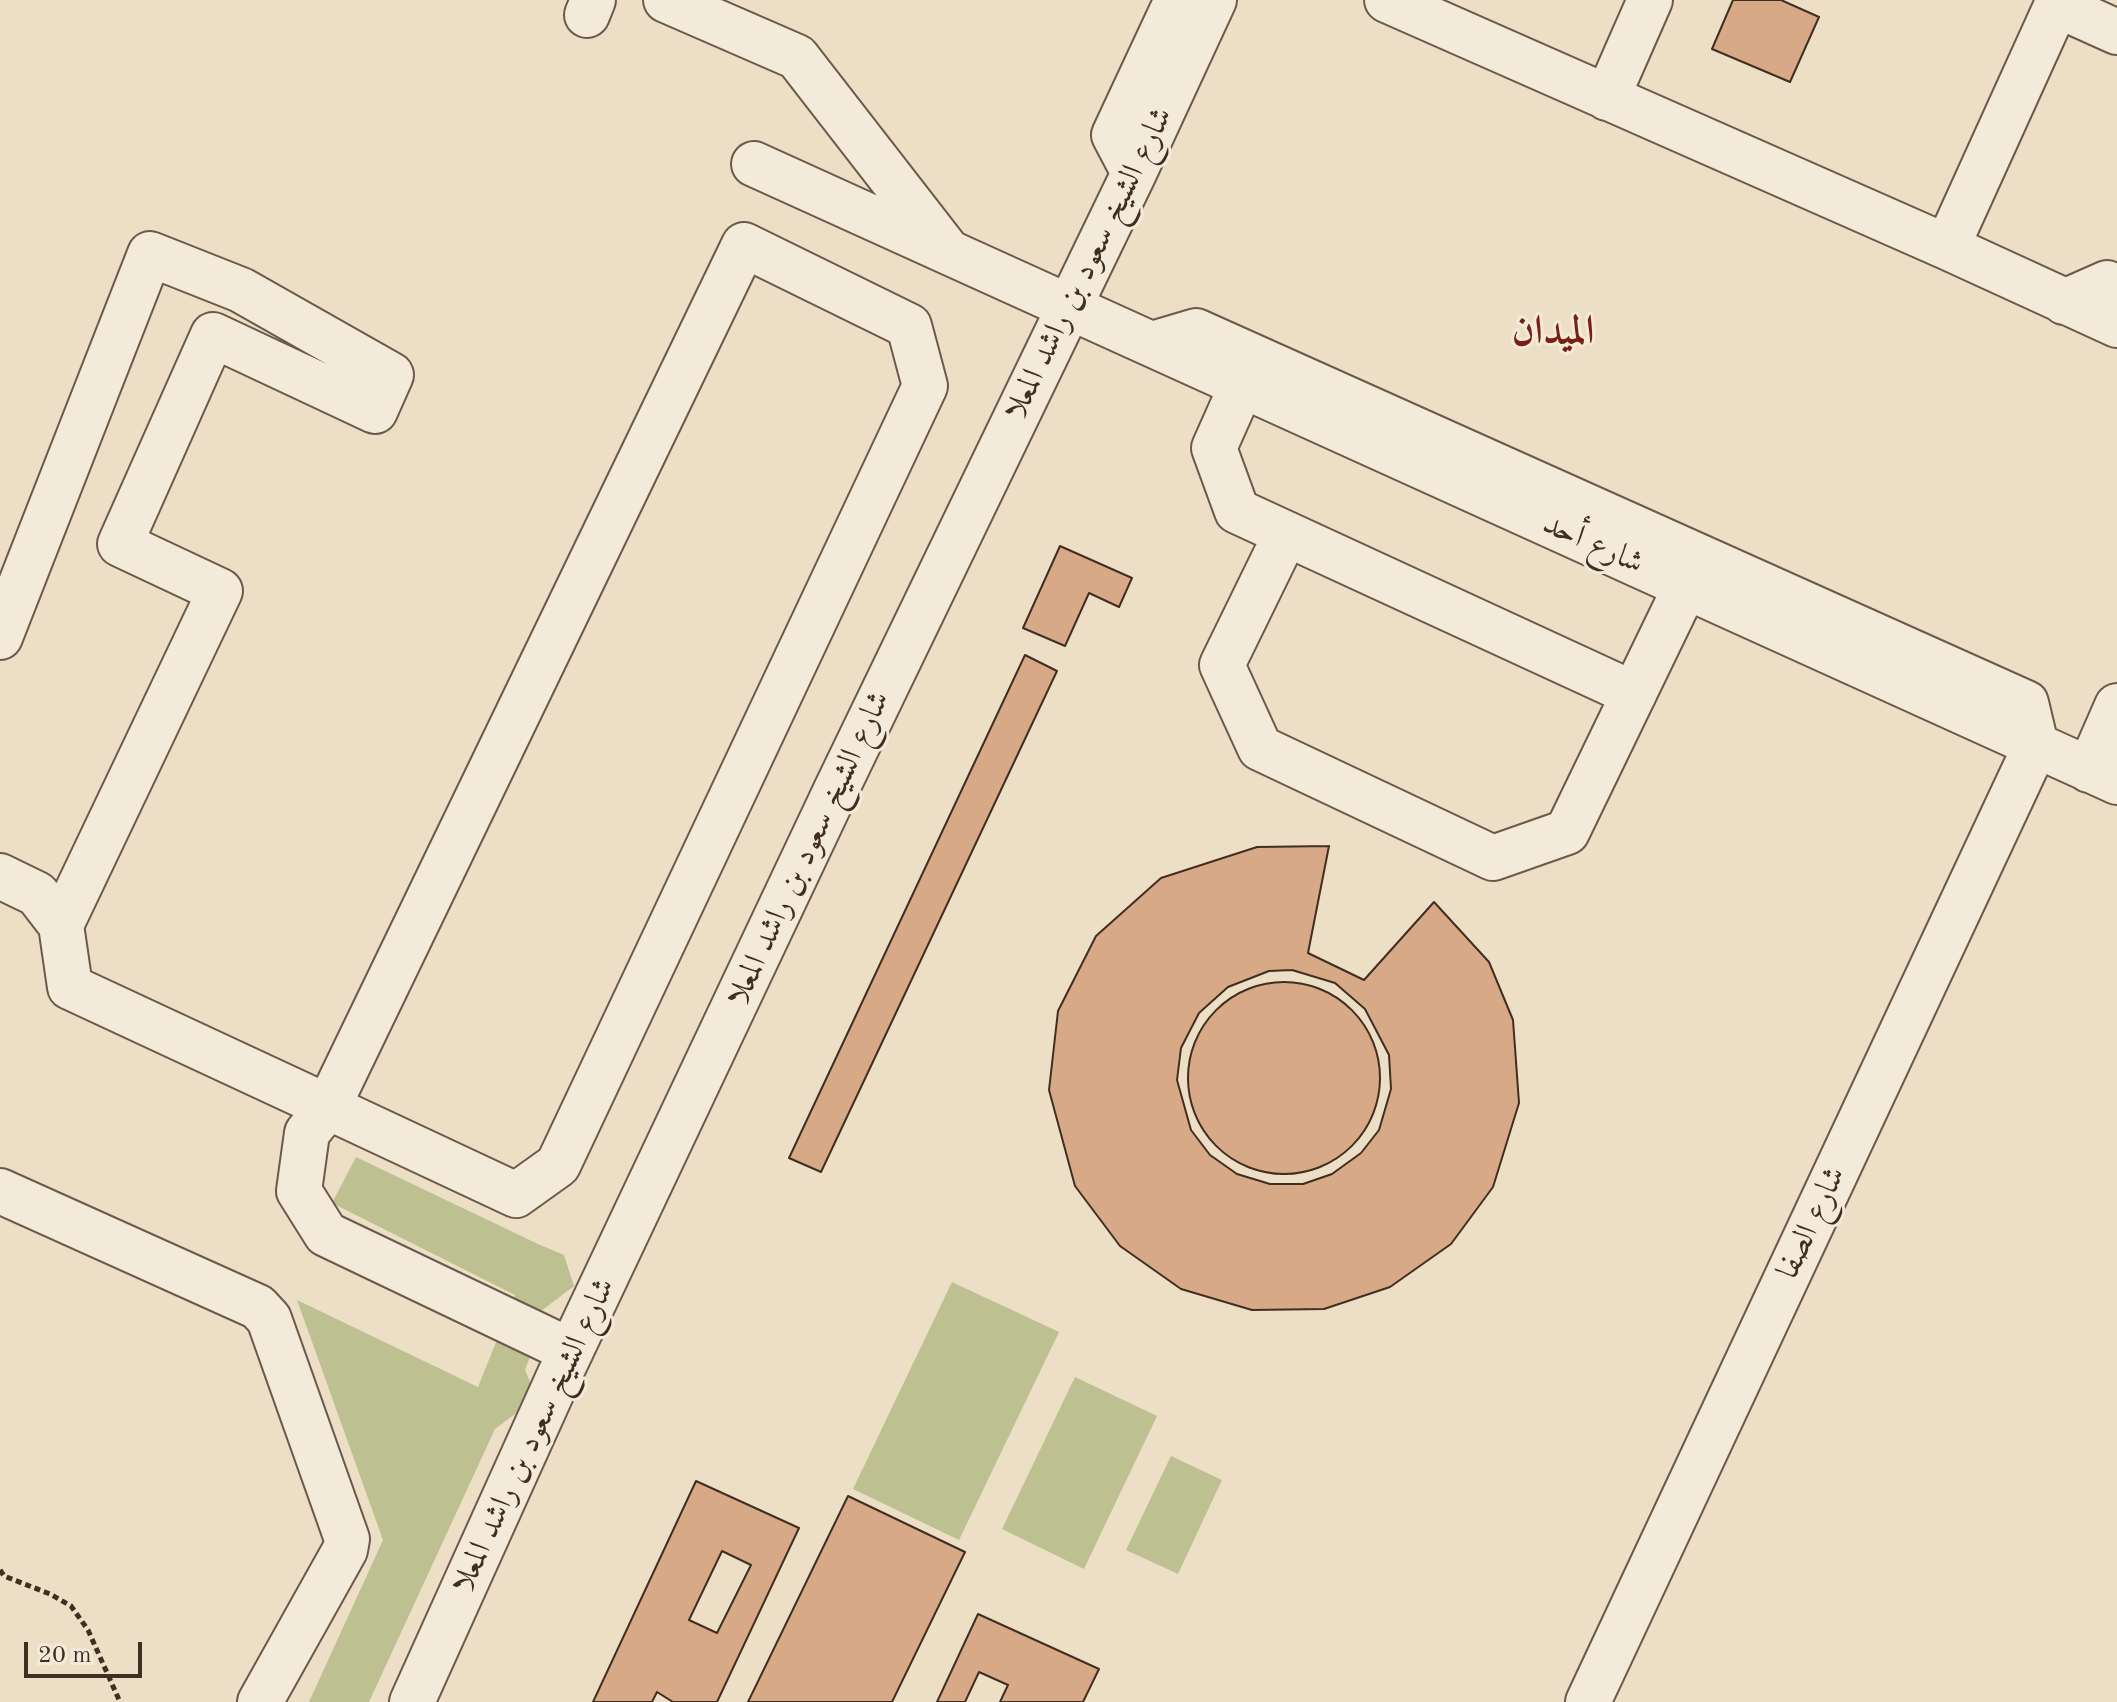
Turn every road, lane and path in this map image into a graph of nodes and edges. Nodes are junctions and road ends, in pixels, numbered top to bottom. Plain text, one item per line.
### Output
1 (666, 0) edge
2 (1177, 0) edge
3 (1214, 0) edge
4 (1387, 0) edge
5 (1650, 0) edge
6 (2058, 2) edge
7 (2117, 32) edge
8 (1607, 98) junction
9 (754, 164) dead end
10 (1134, 173) junction
11 (1947, 247) junction
12 (949, 253) junction
13 (2117, 288) edge
14 (2064, 302) junction
15 (1068, 307) junction
16 (2117, 325) edge
17 (1152, 344) junction
18 (1242, 385) junction
19 (1286, 534) junction
20 (1686, 586) junction
21 (0, 637) edge
22 (1634, 694) junction
23 (2117, 706) edge
24 (2036, 745) junction
25 (2103, 776) edge
26 (0, 876) edge
27 (61, 925) junction
28 (310, 1099) junction
29 (0, 1191) edge
30 (566, 1362) junction
31 (0, 1570) edge
32 (120, 1702) edge
33 (260, 1702) edge
34 (412, 1702) edge
35 (1588, 1702) edge

1 - 12 street
2 - 10 street
3 - 10 street, شارع الشيخ سعود بن راشد المعلا
4 - 8 street
5 - 8 street
6 - 7 street
6 - 11 street
8 - 11 street
9 - 12 street, شارع أحد
10 - 15 street, شارع الشيخ سعود بن راشد المعلا
11 - 14 street
12 - 15 street, شارع أحد
13 - 14 street
14 - 16 street
15 - 17 street, شارع أحد
15 - 30 street, شارع الشيخ سعود بن راشد المعلا
17 - 18 street, شارع أحد
17 - 24 street
18 - 19 street
18 - 20 street, شارع أحد
19 - 22 street
19 - 22 street
20 - 22 street
20 - 24 street, شارع أحد
21 - 27 street
23 - 25 street
24 - 25 street, شارع أحد
24 - 35 street, شارع الصفا
26 - 27 street
27 - 28 street
28 - 28 street
28 - 30 street
29 - 33 street
30 - 34 street, شارع الشيخ سعود بن راشد المعلا
31 - 32 path

